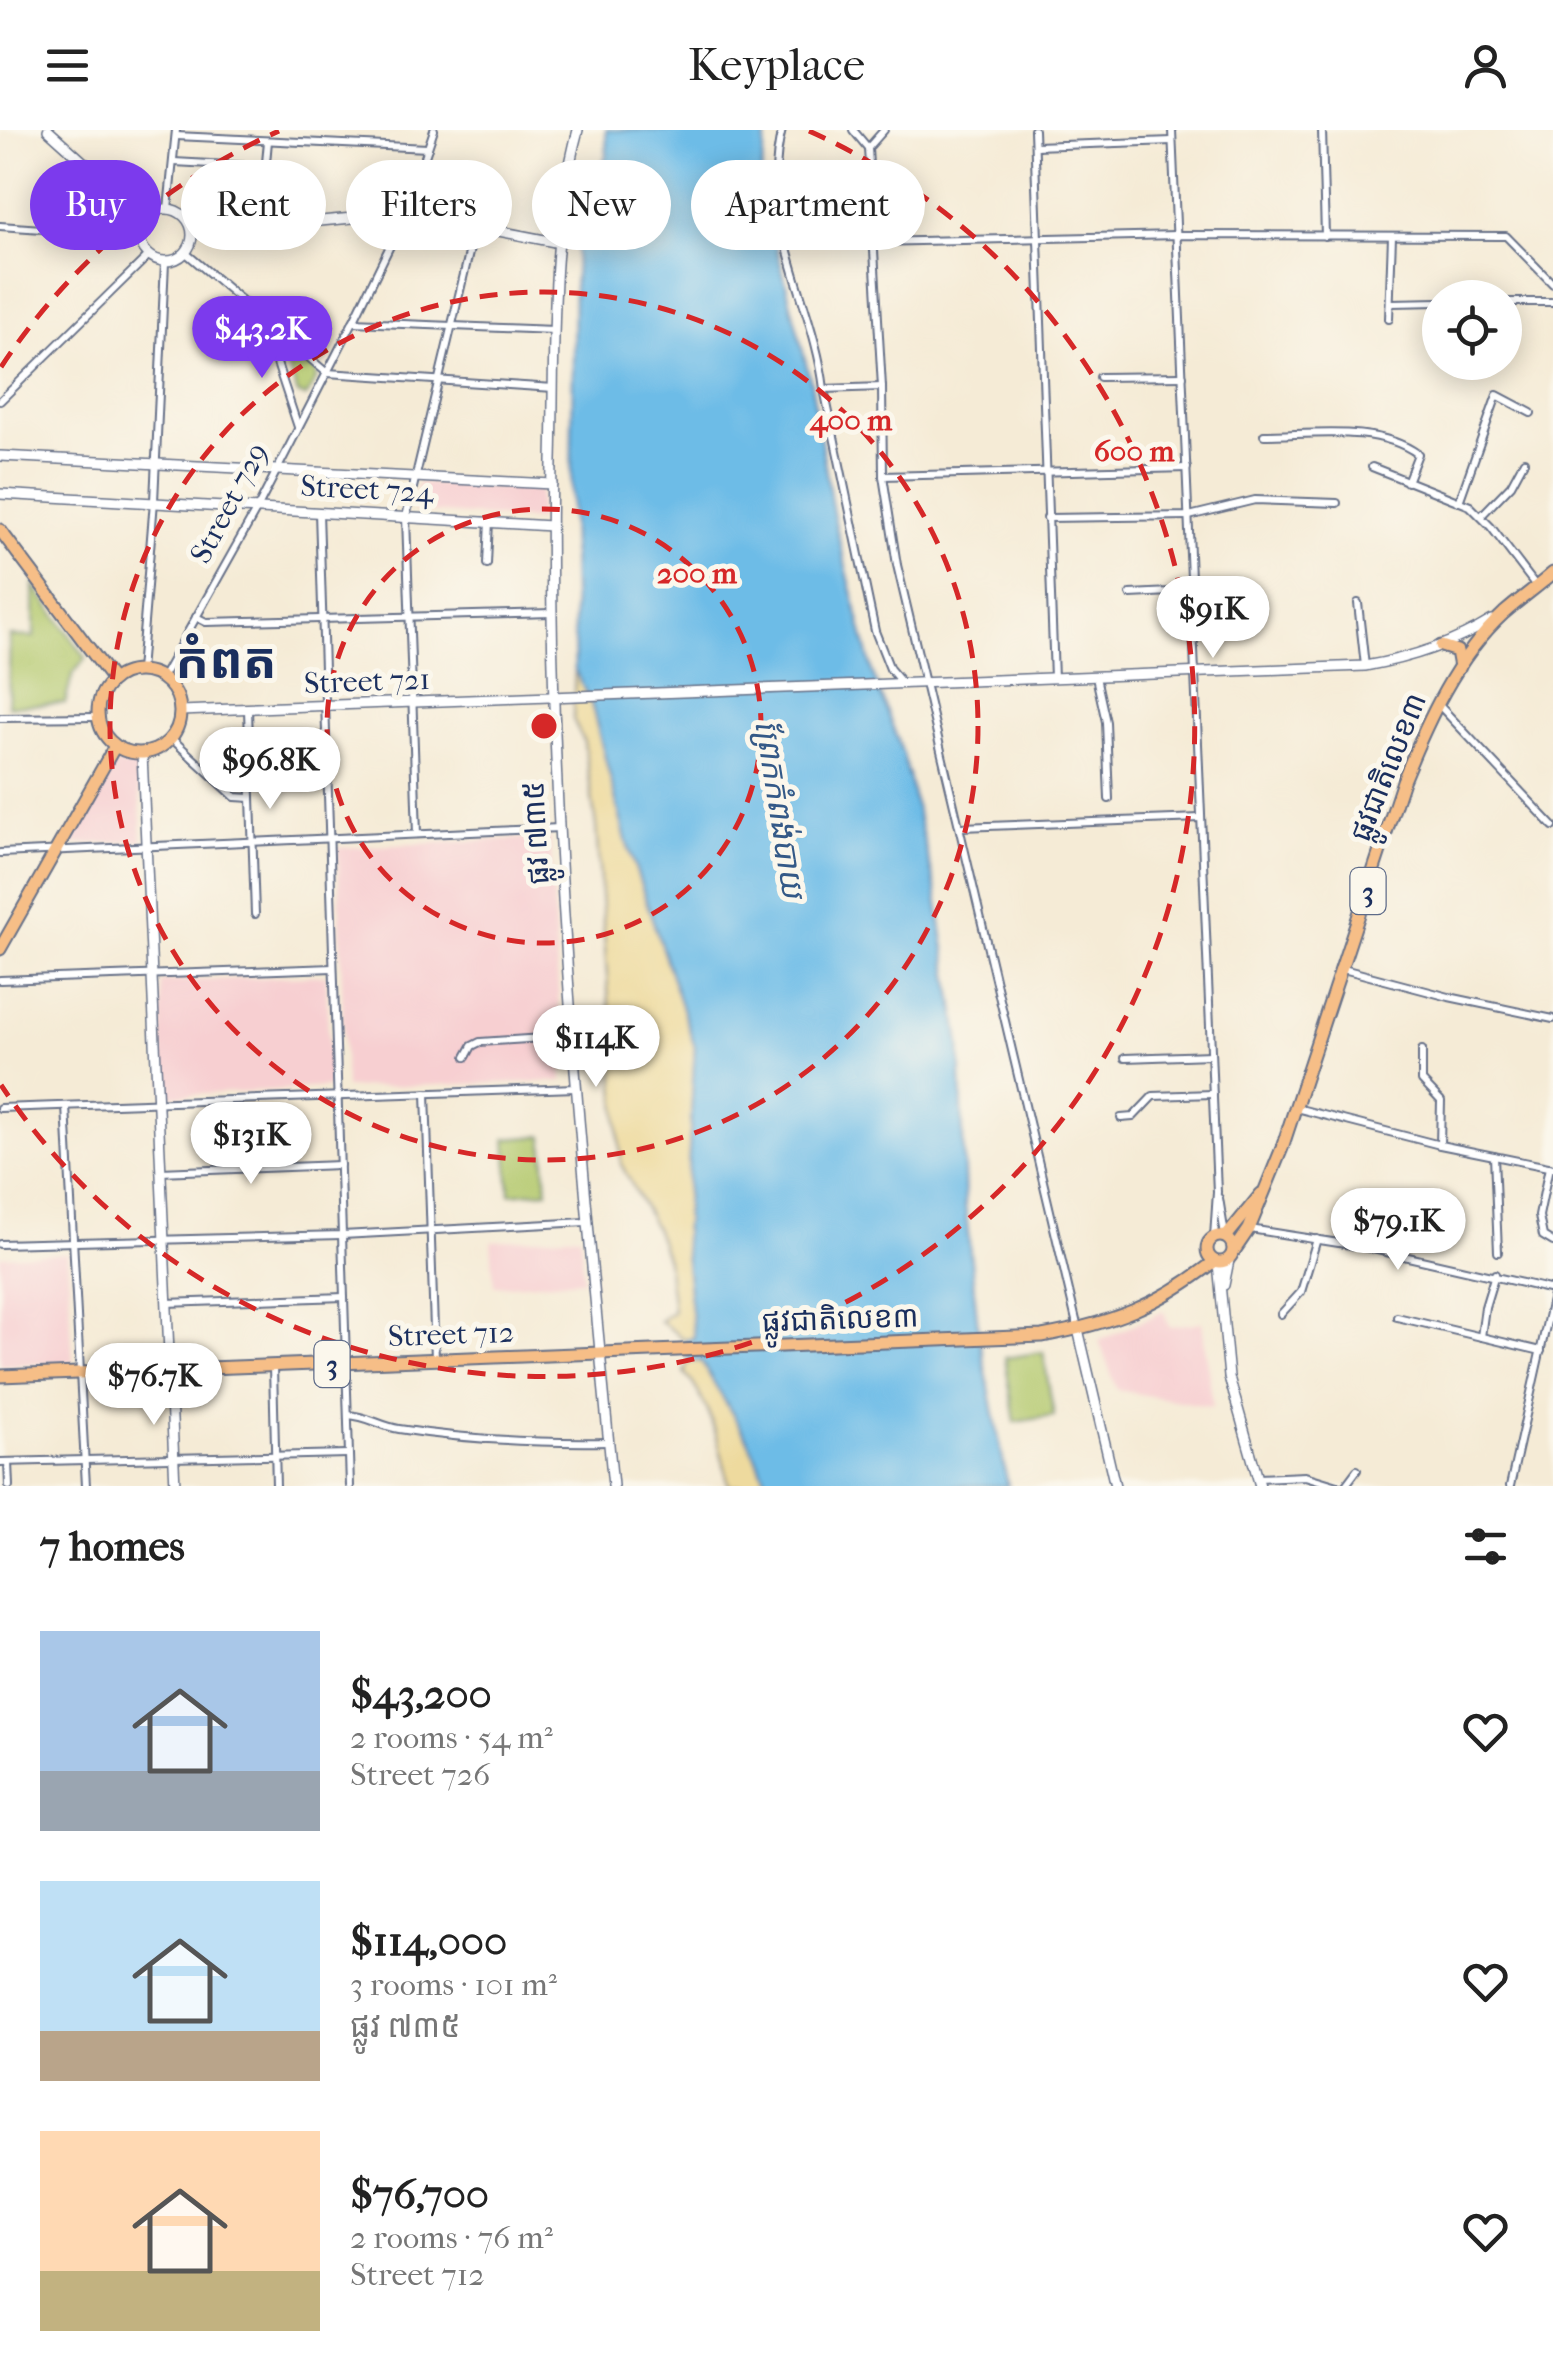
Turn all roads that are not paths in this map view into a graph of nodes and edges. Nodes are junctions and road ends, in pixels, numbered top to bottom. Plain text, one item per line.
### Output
1 (48, 130) edge
2 (434, 130) edge
3 (578, 130) edge
4 (782, 130) edge
5 (854, 130) edge
6 (884, 130) edge
7 (1034, 130) edge
8 (1172, 130) edge
9 (1322, 130) edge
10 (176, 133) edge
11 (268, 141) junction
12 (1172, 141) junction
13 (1035, 146) junction
14 (428, 148) junction
15 (868, 148) junction
16 (81, 160) edge
17 (266, 160) edge
18 (424, 160) edge
19 (571, 160) edge
20 (778, 160) edge
21 (869, 160) edge
22 (174, 162) junction
23 (181, 162) edge
24 (168, 209) junction
25 (161, 210) edge
26 (181, 215) edge
27 (0, 226) edge
28 (30, 228) edge
29 (1177, 235) junction
30 (1325, 236) junction
31 (1392, 236) junction
32 (1040, 238) junction
33 (925, 241) edge
34 (147, 250) edge
35 (187, 250) edge
36 (387, 250) edge
37 (470, 250) edge
38 (560, 250) edge
39 (788, 250) edge
40 (875, 250) edge
41 (186, 253) junction
42 (149, 255) junction
43 (165, 262) junction
44 (1553, 284) edge
45 (1422, 302) edge
46 (1522, 302) edge
47 (1553, 302) edge
48 (1391, 303) junction
49 (263, 320) junction
50 (1390, 320) dead end
51 (352, 322) junction
52 (452, 328) junction
53 (555, 330) junction
54 (326, 373) junction
55 (1183, 376) junction
56 (1100, 377) dead end
57 (439, 382) junction
58 (882, 387) junction
59 (554, 388) junction
60 (824, 389) junction
61 (0, 401) edge
62 (1531, 413) dead end
63 (298, 427) junction
64 (1264, 435) dead end
65 (0, 456) edge
66 (1524, 461) dead end
67 (156, 464) junction
68 (1372, 467) dead end
69 (1186, 468) junction
70 (276, 470) junction
71 (1045, 471) junction
72 (883, 476) junction
73 (415, 477) junction
74 (1406, 482) junction
75 (552, 484) junction
76 (0, 494) edge
77 (154, 501) junction
78 (1459, 502) junction
79 (1336, 503) dead end
80 (258, 508) junction
81 (318, 512) junction
82 (1188, 516) junction
83 (1481, 516) junction
84 (406, 517) junction
85 (1047, 518) junction
86 (489, 521) junction
87 (551, 526) junction
88 (0, 530) edge
89 (487, 564) dead end
90 (1553, 572) edge
91 (1537, 587) junction
92 (1192, 591) junction
93 (1130, 594) dead end
94 (1358, 603) dead end
95 (554, 613) junction
96 (1503, 613) junction
97 (407, 615) junction
98 (196, 617) junction
99 (322, 618) junction
100 (1441, 646) junction
101 (1365, 666) junction
102 (1460, 667) junction
103 (140, 670) junction
104 (1195, 674) junction
105 (1096, 677) junction
106 (162, 678) junction
107 (1054, 678) junction
108 (113, 680) junction
109 (926, 682) junction
110 (899, 683) junction
111 (555, 698) junction
112 (411, 704) junction
113 (1438, 704) junction
114 (325, 708) junction
115 (248, 710) junction
116 (180, 712) junction
117 (98, 717) junction
118 (0, 718) edge
119 (171, 738) junction
120 (115, 746) junction
121 (142, 754) junction
122 (252, 798) junction
123 (1109, 799) dead end
124 (1201, 818) junction
125 (1553, 826) edge
126 (961, 827) junction
127 (560, 828) junction
128 (417, 834) junction
129 (330, 837) junction
130 (252, 840) junction
131 (148, 846) junction
132 (56, 851) junction
133 (0, 853) edge
134 (255, 914) dead end
135 (0, 949) edge
136 (333, 968) junction
137 (1343, 969) junction
138 (153, 974) junction
139 (0, 980) edge
140 (1553, 1019) edge
141 (573, 1036) junction
142 (1422, 1050) dead end
143 (1211, 1055) junction
144 (466, 1057) dead end
145 (1126, 1058) dead end
146 (576, 1088) junction
147 (426, 1094) junction
148 (1213, 1094) junction
149 (337, 1096) junction
150 (157, 1103) junction
151 (66, 1106) junction
152 (0, 1108) edge
153 (1296, 1108) junction
154 (1121, 1118) dead end
155 (1440, 1145) junction
156 (1494, 1156) junction
157 (340, 1165) junction
158 (1551, 1168) edge
159 (160, 1172) junction
160 (1267, 1186) junction
161 (586, 1222) junction
162 (1249, 1229) junction
163 (430, 1230) junction
164 (342, 1236) junction
165 (1222, 1237) junction
166 (164, 1239) junction
167 (1317, 1239) junction
168 (71, 1241) junction
169 (1553, 1242) edge
170 (0, 1244) edge
171 (1498, 1252) dead end
172 (1220, 1257) junction
173 (1496, 1274) junction
174 (1553, 1292) edge
175 (344, 1297) junction
176 (166, 1303) junction
177 (1281, 1314) dead end
178 (1396, 1317) dead end
179 (1078, 1329) junction
180 (1481, 1337) junction
181 (664, 1350) joint
182 (1541, 1351) junction
183 (600, 1354) junction
184 (435, 1359) junction
185 (348, 1364) junction
186 (273, 1366) junction
187 (171, 1370) junction
188 (78, 1373) junction
189 (0, 1376) edge
190 (348, 1415) junction
191 (608, 1442) junction
192 (348, 1454) junction
193 (276, 1455) junction
194 (174, 1458) junction
195 (85, 1461) junction
196 (4, 1462) edge
197 (1357, 1470) dead end
198 (1259, 1482) edge
199 (9, 1486) edge
200 (86, 1486) edge
201 (175, 1486) edge
202 (276, 1486) edge
203 (350, 1486) edge
204 (612, 1486) edge
205 (1115, 1486) edge
206 (1338, 1486) edge
207 (1345, 1486) edge
208 (1510, 1486) edge

1 - 16 street
2 - 14 street, Street 729
3 - 19 street, ផ្លូវ ៧៣៥
4 - 20 street
5 - 15 street
6 - 15 street
7 - 13 street
8 - 12 street
9 - 30 street
10 - 11 street
10 - 22 street
11 - 14 street
11 - 17 street
12 - 13 street
12 - 29 street
13 - 32 street
14 - 18 street, Street 729
15 - 21 street
22 - 23 street
22 - 24 street
24 - 25 street
24 - 26 street
27 - 28 street
29 - 30 street
29 - 32 street
29 - 55 street
30 - 31 street
31 - 44 street
31 - 48 street
32 - 33 street
32 - 71 street
34 - 42 street
35 - 41 street
36 - 51 street, Street 729
37 - 52 street
38 - 53 street, ផ្លូវ ៧៣៥
39 - 60 street
40 - 58 street
41 - 43 street
41 - 49 street
42 - 43 street
42 - 61 street
43 - 67 street
45 - 48 street
46 - 47 street
48 - 50 street
49 - 54 street
49 - 63 street
51 - 52 street
51 - 54 street, Street 729
52 - 53 street
52 - 57 street
53 - 59 street, ផ្លូវ ៧៣៥
54 - 57 street
54 - 63 street, Street 729
55 - 56 street
55 - 69 street
57 - 59 street
57 - 73 street
58 - 60 street
58 - 72 street
59 - 75 street, ផ្លូវ ៧៣៥
60 - 110 street
62 - 78 street
63 - 70 street, Street 729
64 - 74 street
65 - 67 street
66 - 83 street
67 - 70 street
67 - 77 street
68 - 74 street
69 - 71 street
69 - 82 street
70 - 73 street
70 - 80 street, Street 729
71 - 72 street
71 - 85 street
72 - 109 street
73 - 75 street
73 - 84 street
74 - 78 street
75 - 87 street, ផ្លូវ ៧៣៥
76 - 77 street, Street 724
77 - 80 street, Street 724
77 - 103 street
78 - 83 street
79 - 82 street
80 - 81 street, Street 724
80 - 98 street, Street 729
81 - 84 street, Street 724
81 - 99 street
82 - 85 street
82 - 92 street
83 - 91 street
84 - 86 street, Street 724
84 - 97 street
85 - 107 street
86 - 87 street, Street 724
86 - 89 street
87 - 95 street, ផ្លូវ ៧៣៥
88 - 108 main road
90 - 91 main road, ផ្លូវជាតិលេខ៣ / 3
91 - 96 main road, ផ្លូវជាតិលេខ៣ / 3
92 - 93 street
92 - 104 street
94 - 101 street
95 - 97 street
95 - 111 street, ផ្លូវ ៧៣៥
96 - 100 street, Street 721
96 - 102 main road, ផ្លូវជាតិលេខ៣ / 3
97 - 99 street
97 - 112 street
98 - 99 street
98 - 106 street, Street 729
99 - 114 street
100 - 101 street, Street 721
100 - 102 main road
101 - 104 street, Street 721
102 - 113 main road, ផ្លូវជាតិលេខ៣ / 3
103 - 106 main road
103 - 108 main road
104 - 105 street, Street 721
104 - 124 street
105 - 107 street, Street 721
105 - 123 street
106 - 116 main road
107 - 109 street, Street 721
108 - 117 main road
109 - 110 street, Street 721
109 - 126 street
110 - 111 street, Street 721
111 - 112 street, Street 721
111 - 127 street, ផ្លូវ ៧៣៥
112 - 114 street, Street 721
112 - 128 street
113 - 125 street
113 - 137 main road, ផ្លូវជាតិលេខ៣ / 3
114 - 115 street, Street 721
114 - 129 street
115 - 116 street, Street 721
115 - 122 street
116 - 119 main road
117 - 118 street
117 - 120 main road
119 - 121 main road
119 - 122 street
120 - 121 main road
120 - 132 main road
121 - 131 street
122 - 130 street
124 - 126 street
124 - 143 street
126 - 179 street
127 - 128 street
127 - 141 street, ផ្លូវ ៧៣៥
128 - 129 street
129 - 130 street
129 - 136 street
130 - 131 street
130 - 134 street
131 - 132 street
131 - 138 street
132 - 133 street
132 - 135 main road
136 - 138 street
136 - 149 street
137 - 140 street
137 - 153 main road, ផ្លូវជាតិលេខ៣ / 3
138 - 139 street
138 - 150 street
141 - 144 street
141 - 146 street, ផ្លូវ ៧៣៥
142 - 155 street
143 - 145 street
143 - 148 street
146 - 147 street
146 - 161 street, ផ្លូវ ៧៣៥
147 - 149 street
147 - 163 street
148 - 154 street
148 - 165 street
149 - 150 street
149 - 157 street
150 - 151 street
150 - 159 street
151 - 152 street
151 - 168 street
153 - 155 street
153 - 160 main road, ផ្លូវជាតិលេខ៣ / 3
155 - 156 street
156 - 158 street
156 - 171 street
157 - 159 street
157 - 164 street
158 - 169 street
159 - 166 street
160 - 162 main road, ផ្លូវជាតិលេខ៣ / 3
160 - 165 main road, ផ្លូវជាតិលេខ៣ / 3
161 - 163 street
161 - 183 street, ផ្លូវ ៧៣៥
162 - 167 street
162 - 172 main road, ផ្លូវជាតិលេខ៣ / 3
163 - 164 street
163 - 184 street
164 - 166 street
164 - 175 street
165 - 172 main road
165 - 172 main road, ផ្លូវជាតិលេខ៣
166 - 168 street
166 - 176 street
167 - 173 street
167 - 177 street
168 - 170 street
168 - 188 street
172 - 179 main road, ផ្លូវជាតិលេខ៣ / 3
172 - 198 street
173 - 174 street
173 - 180 street
174 - 182 street
175 - 176 street
175 - 185 street
176 - 187 street
178 - 180 street
179 - 181 main road, ផ្លូវជាតិលេខ៣ / 3
179 - 205 street
180 - 182 street
181 - 183 main road, Street 712 / 3
182 - 208 street
183 - 184 main road, Street 712 / 3
183 - 191 street, ផ្លូវ ៧៣៥
184 - 185 main road, Street 712 / 3
185 - 186 main road, Street 712 / 3
185 - 190 street
186 - 187 main road, Street 712 / 3
186 - 193 street
187 - 188 main road, Street 712 / 3
187 - 194 street
188 - 189 main road, Street 712 / 3
188 - 195 street
190 - 191 street
190 - 192 street
191 - 204 street, ផ្លូវ ៧៣៥
192 - 193 street
192 - 203 street
193 - 194 street
193 - 202 street
194 - 195 street
194 - 201 street
195 - 196 street
195 - 200 street
196 - 199 street
197 - 207 street
198 - 206 street

